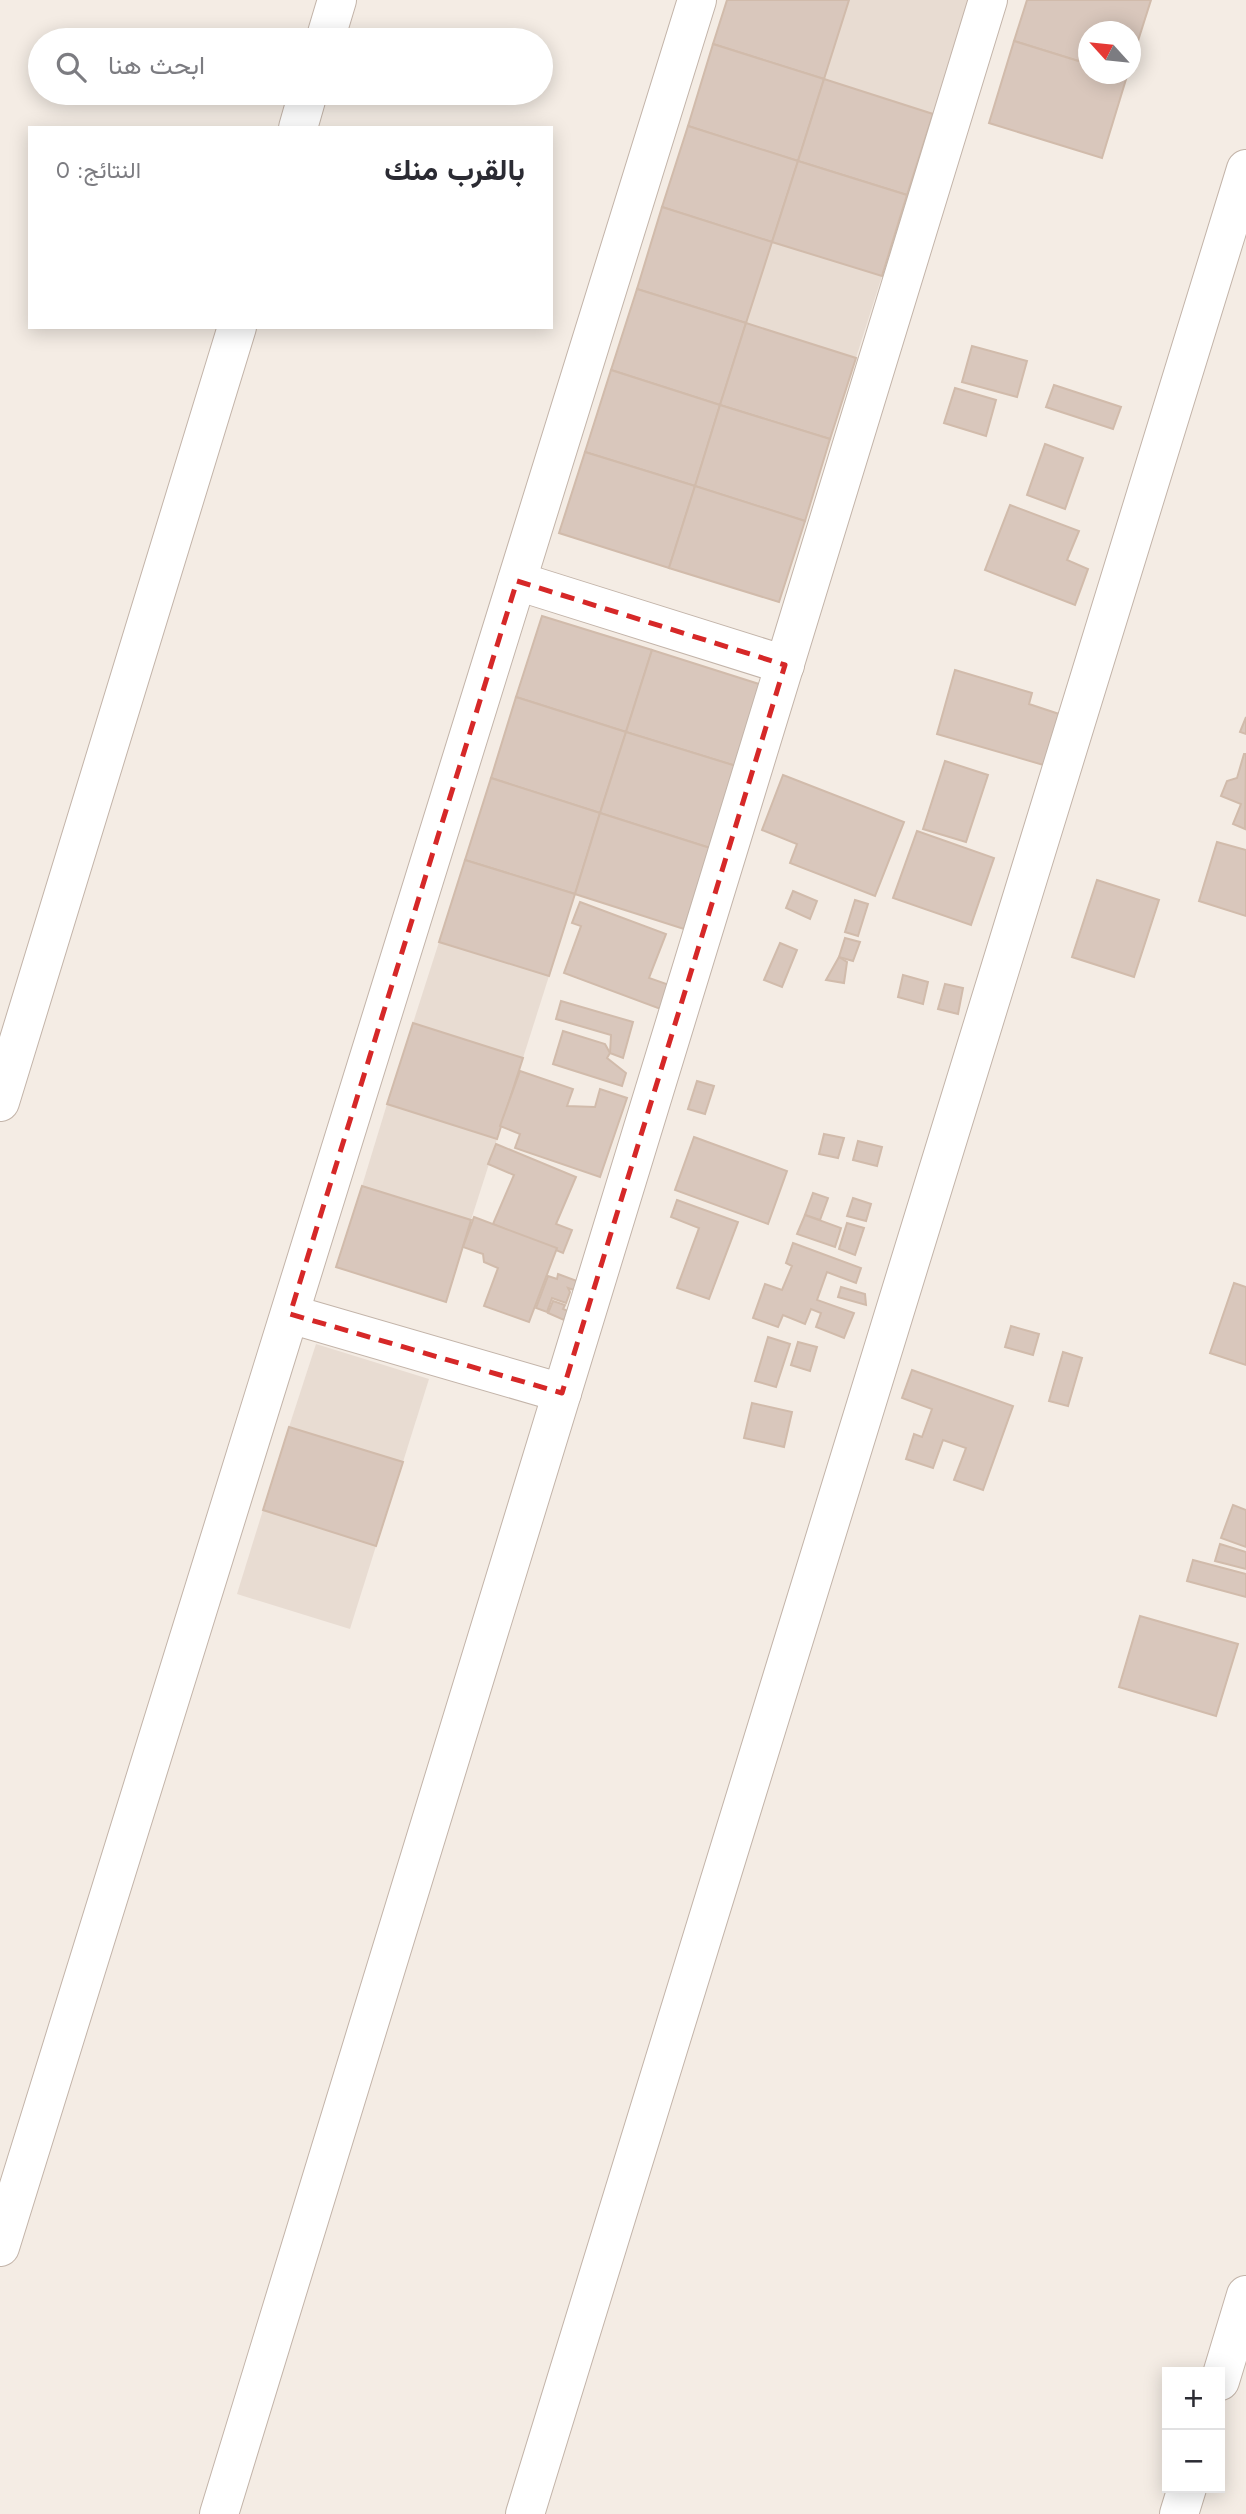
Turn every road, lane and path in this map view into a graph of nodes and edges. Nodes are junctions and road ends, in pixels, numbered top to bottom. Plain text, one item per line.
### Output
1 (337, 0) edge
2 (697, 0) edge
3 (988, 0) edge
4 (328, 28) edge
5 (305, 105) edge
6 (299, 126) edge
7 (1246, 169) edge
8 (236, 329) edge
9 (517, 581) junction
10 (785, 665) junction
11 (0, 1102) edge
12 (290, 1314) junction
13 (562, 1393) junction
14 (0, 2247) edge
15 (1246, 2295) edge
16 (1224, 2367) edge
17 (1185, 2493) edge
18 (219, 2514) edge
19 (524, 2514) edge
20 (1179, 2514) edge

1 - 4 street
2 - 9 street
3 - 10 street
5 - 6 street
7 - 19 street
8 - 11 street
9 - 10 street
9 - 12 street
10 - 13 street
12 - 13 street
12 - 14 street
13 - 18 street
15 - 16 street
17 - 20 street

